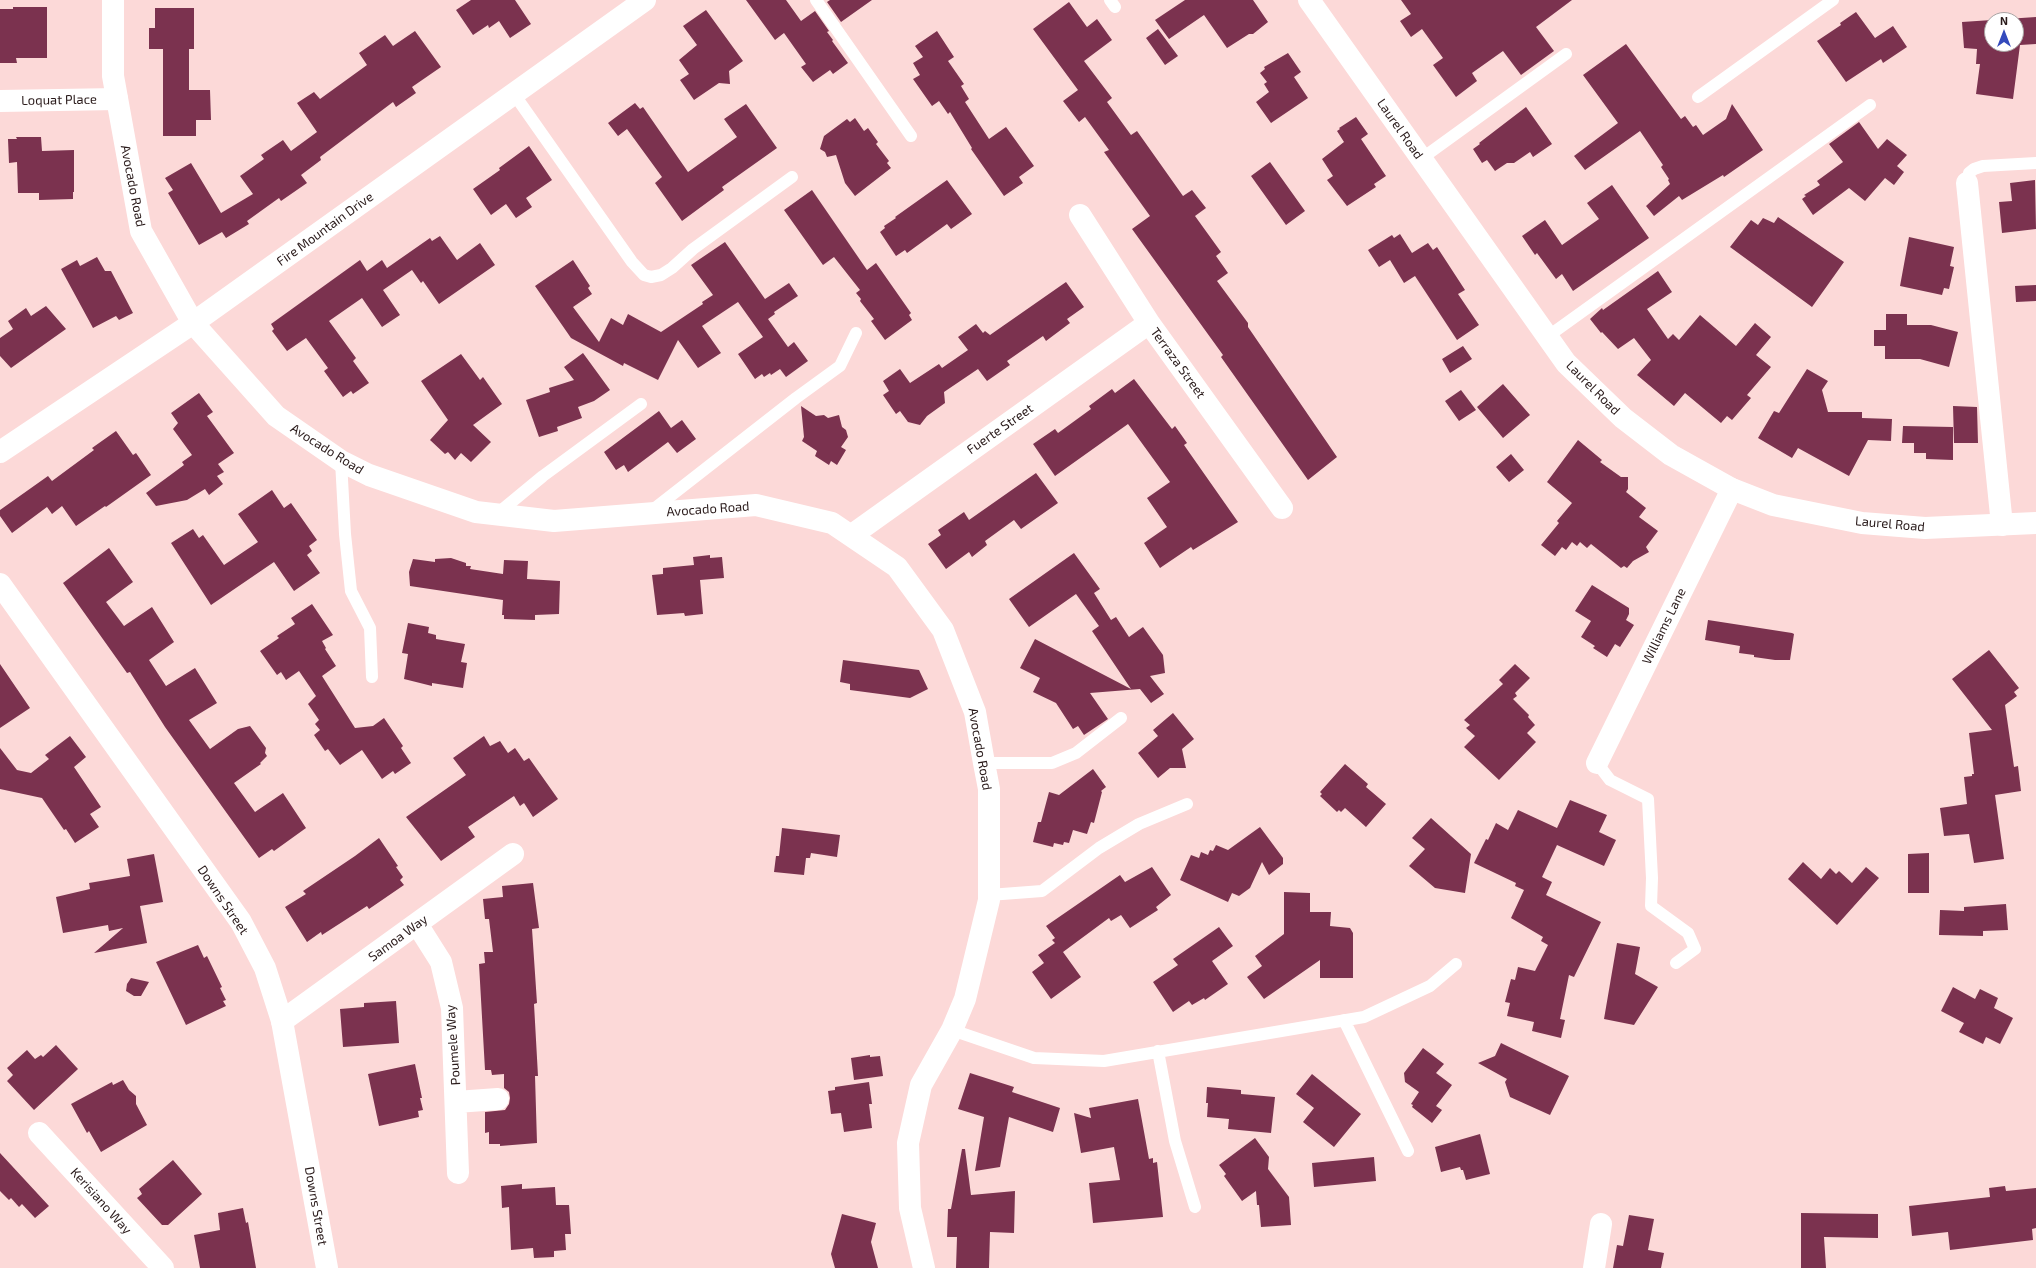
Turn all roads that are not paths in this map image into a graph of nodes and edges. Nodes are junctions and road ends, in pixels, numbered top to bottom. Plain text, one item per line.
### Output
1 (113, 0) edge
2 (645, 0) edge
3 (816, 0) edge
4 (1309, 0) edge
5 (1833, 0) edge
6 (1566, 54) dead end
7 (514, 94) junction
8 (1698, 97) dead end
9 (117, 99) junction
10 (0, 101) edge
11 (1870, 105) dead end
12 (911, 136) dead end
13 (1422, 159) junction
14 (2036, 163) edge
15 (792, 177) dead end
16 (1967, 183) joint
17 (1080, 216) dead end
18 (193, 323) junction
19 (1149, 323) junction
20 (856, 333) dead end
21 (1547, 337) junction
22 (641, 404) dead end
23 (0, 452) edge
24 (341, 461) junction
25 (1732, 490) junction
26 (1282, 508) dead end
27 (497, 514) junction
28 (648, 514) junction
29 (2036, 523) edge
30 (2002, 525) junction
31 (852, 535) junction
32 (0, 584) edge
33 (372, 677) dead end
34 (1121, 718) dead end
35 (984, 764) junction
36 (1597, 764) joint
37 (1187, 804) dead end
38 (513, 854) dead end
39 (989, 895) junction
40 (417, 924) junction
41 (1676, 963) dead end
42 (1456, 964) dead end
43 (1344, 1020) junction
44 (282, 1021) junction
45 (952, 1030) junction
46 (1158, 1051) junction
47 (498, 1100) dead end
48 (456, 1102) junction
49 (39, 1133) dead end
50 (1408, 1151) dead end
51 (458, 1173) dead end
52 (1195, 1207) dead end
53 (1601, 1224) dead end
54 (163, 1268) edge
55 (327, 1268) edge
56 (924, 1268) edge
57 (1594, 1268) edge

1 - 9 street, Avocado Road
2 - 7 street, Fire Mountain Drive
3 - 12 lane
4 - 13 street, Laurel Road
5 - 8 lane
6 - 13 lane
7 - 15 lane
7 - 18 street, Fire Mountain Drive
9 - 10 street, Loquat Place
9 - 18 street, Avocado Road
11 - 21 lane
13 - 21 street, Laurel Road
14 - 16 lane
16 - 30 street
17 - 19 street, Terraza Street
18 - 23 street, Fire Mountain Drive
18 - 24 street, Avocado Road
19 - 26 street, Terraza Street
19 - 31 street, Fuerte Street
20 - 28 lane
21 - 25 street, Laurel Road
22 - 27 lane
24 - 27 street, Avocado Road
24 - 33 lane
25 - 30 street, Laurel Road
25 - 36 street, Williams Lane
27 - 28 street, Avocado Road
28 - 31 street, Avocado Road
29 - 30 street, Laurel Road
31 - 35 street, Avocado Road
32 - 44 street, Downs Street
34 - 35 lane
35 - 39 street, Avocado Road
36 - 41 lane
37 - 39 lane
38 - 40 street, Samoa Way
39 - 45 street, Avocado Road
40 - 44 street, Samoa Way
40 - 48 street, Poumele Way
42 - 43 lane
43 - 46 lane
43 - 50 lane
44 - 55 street, Downs Street
45 - 46 lane
45 - 56 street, Avocado Road
46 - 52 lane
47 - 48 street, Poumele Way
48 - 51 street, Poumele Way
49 - 54 street, Kerisiano Way
53 - 57 street

